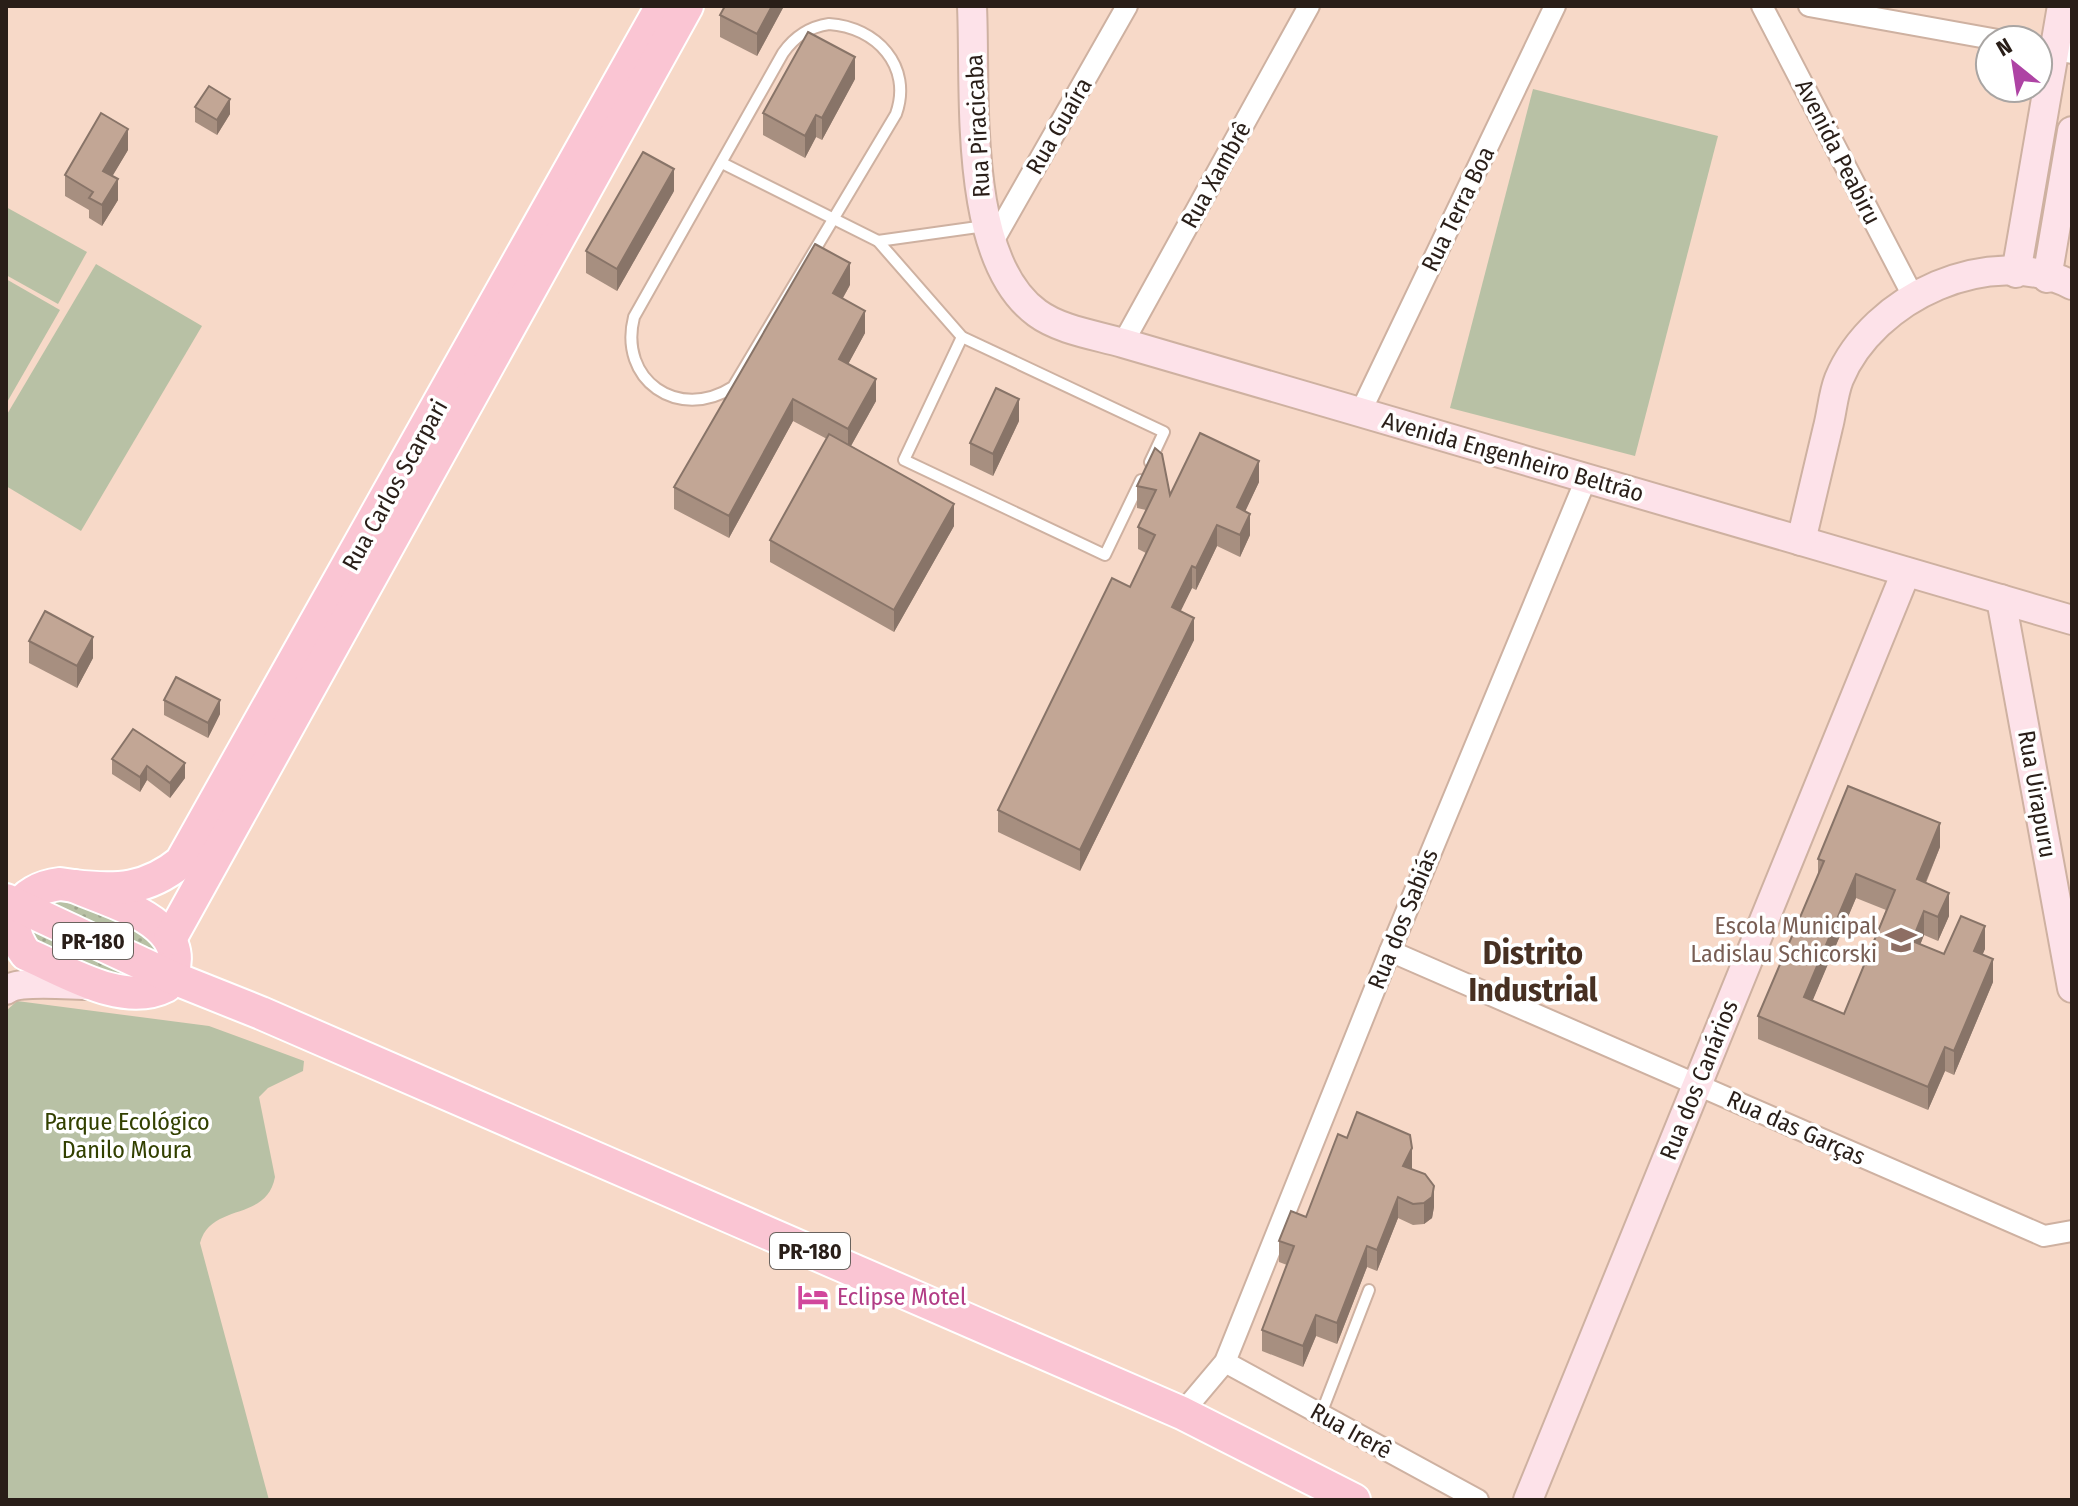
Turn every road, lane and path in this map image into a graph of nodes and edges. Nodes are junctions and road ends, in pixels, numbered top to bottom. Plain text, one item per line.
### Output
1 (662, 6) edge
2 (687, 6) edge
3 (972, 6) edge
4 (1127, 6) edge
5 (1309, 6) edge
6 (1555, 6) edge
7 (1762, 6) edge
8 (1809, 6) edge
9 (2062, 6) edge
10 (1974, 36) edge
11 (2055, 50) edge
12 (2072, 131) edge
13 (722, 163) junction
14 (834, 219) junction
15 (988, 236) junction
16 (878, 241) junction
17 (2016, 273) junction
18 (2060, 282) edge
19 (1914, 298) junction
20 (962, 337) junction
21 (1123, 343) junction
22 (1360, 413) junction
23 (1586, 479) junction
24 (1801, 541) junction
25 (1906, 572) junction
26 (2001, 599) junction
27 (2072, 620) edge
28 (244, 781) junction
29 (74, 886) junction
30 (10, 913) edge
31 (1390, 951) junction
32 (172, 956) junction
33 (101, 985) junction
34 (2072, 988) edge
35 (6, 990) edge
36 (143, 993) junction
37 (261, 1013) junction
38 (1697, 1085) junction
39 (2072, 1231) edge
40 (1369, 1290) dead end
41 (1225, 1362) junction
42 (1182, 1413) junction
43 (1321, 1414) junction
44 (1354, 1500) edge
45 (1478, 1500) edge
46 (1528, 1500) edge

1 - 28 main road, Rua Carlos Scarpari
2 - 28 main road, Rua Carlos Scarpari
3 - 15 street, Rua Piracicaba
4 - 15 street, Rua Guaíra
5 - 21 street, Rua Xambrê
6 - 22 street, Rua Terra Boa
7 - 19 street, Avenida Peabiru
8 - 10 street
9 - 11 street
11 - 17 street
12 - 18 street
13 - 14 lane
13 - 14 lane
13 - 14 lane
14 - 16 lane
15 - 16 lane
15 - 21 street, Avenida Engenheiro Beltrão
16 - 20 lane
17 - 18 street
17 - 19 street
19 - 24 street
20 - 20 lane
21 - 22 street, Avenida Engenheiro Beltrão
22 - 23 street, Avenida Engenheiro Beltrão
23 - 24 street, Avenida Engenheiro Beltrão
23 - 31 street, Rua dos Sabiás
24 - 25 street, Avenida Engenheiro Beltrão
25 - 26 street, Avenida Engenheiro Beltrão
25 - 38 street, Rua dos Canários
26 - 27 street, Avenida Engenheiro Beltrão
26 - 34 street, Rua Uirapuru
28 - 29 main road, Rua Carlos Scarpari
28 - 32 main road, Rua Carlos Scarpari
29 - 30 main road, Rua Carlos Scarpari
29 - 32 main road
30 - 32 main road, PR-180
30 - 33 main road
31 - 38 street, Rua das Garças
31 - 41 street, Rua dos Sabiás
32 - 36 main road
32 - 37 main road, PR-180
33 - 35 street
33 - 36 main road
36 - 37 main road
37 - 42 main road, PR-180
38 - 39 street, Rua das Garças
38 - 46 street, Rua dos Canários
40 - 43 lane
41 - 42 street, Rua dos Sabiás
41 - 43 street, Rua Irerê
42 - 44 main road, PR-180
43 - 45 street, Rua Irerê

